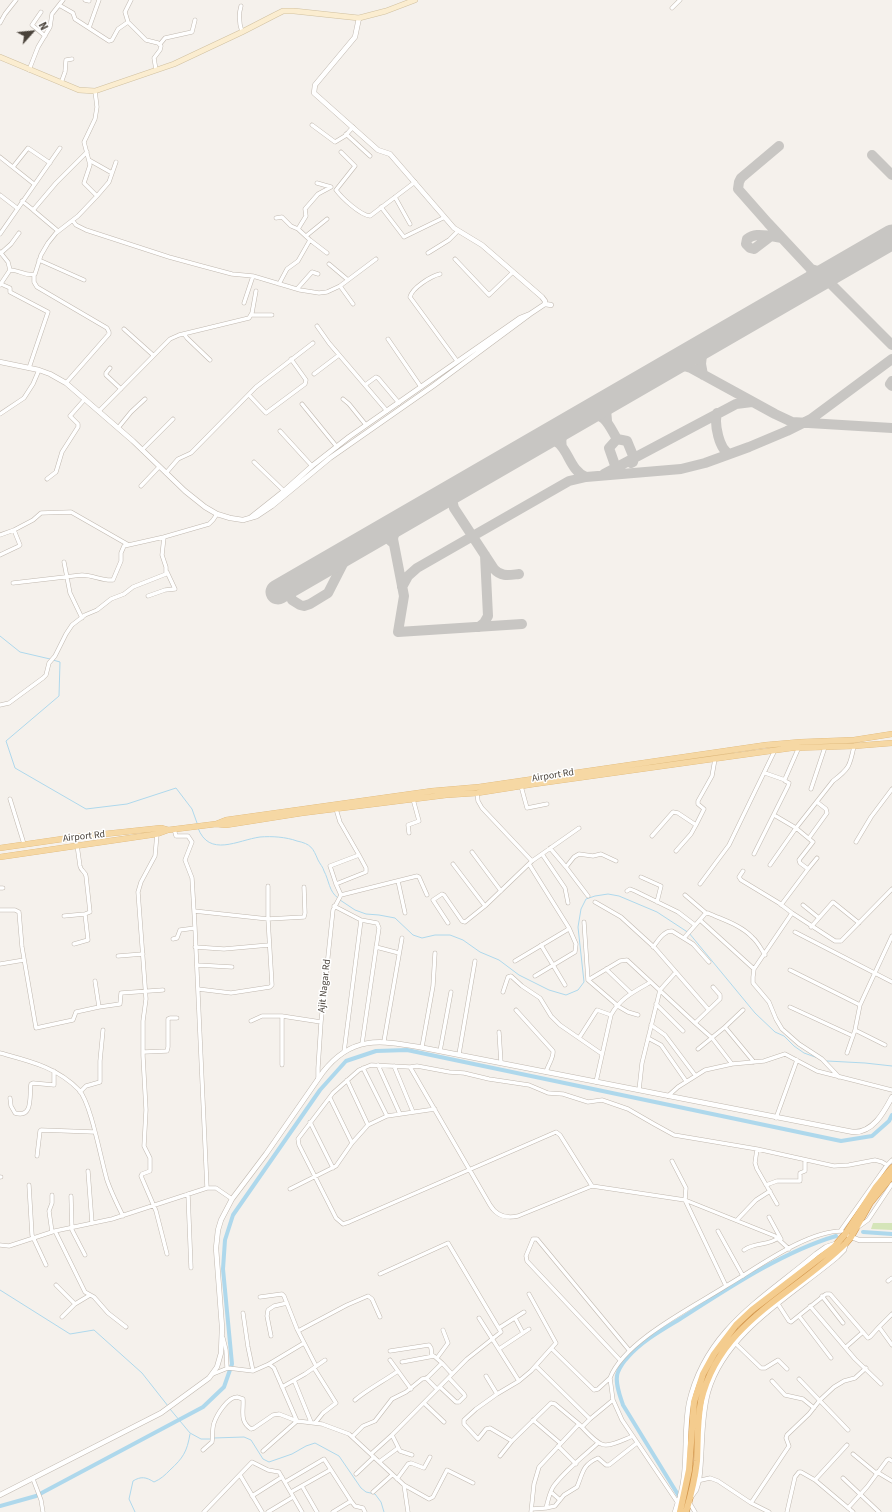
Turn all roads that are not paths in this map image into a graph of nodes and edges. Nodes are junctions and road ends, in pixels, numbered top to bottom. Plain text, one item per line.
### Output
1 (16, 0) edge
2 (63, 0) edge
3 (99, 0) edge
4 (131, 0) edge
5 (415, 0) edge
6 (680, 0) edge
7 (59, 5) junction
8 (241, 6) dead end
9 (672, 8) dead end
10 (41, 12) dead end
11 (359, 18) junction
12 (195, 20) dead end
13 (128, 22) junction
14 (0, 23) edge
15 (89, 28) junction
16 (242, 32) junction
17 (45, 36) junction
18 (160, 44) junction
19 (0, 57) edge
20 (72, 59) dead end
21 (30, 70) junction
22 (156, 70) junction
23 (62, 83) junction
24 (95, 91) junction
25 (312, 125) dead end
26 (353, 127) junction
27 (346, 134) junction
28 (60, 148) dead end
29 (87, 152) junction
30 (341, 152) dead end
31 (370, 156) dead end
32 (0, 157) edge
33 (89, 160) junction
34 (116, 162) dead end
35 (50, 163) junction
36 (13, 167) junction
37 (112, 173) junction
38 (317, 182) dead end
39 (415, 182) junction
40 (34, 184) junction
41 (331, 187) junction
42 (336, 190) junction
43 (0, 195) edge
44 (97, 196) junction
45 (395, 197) junction
46 (22, 201) junction
47 (381, 207) junction
48 (17, 208) junction
49 (33, 210) junction
50 (276, 218) dead end
51 (443, 218) junction
52 (327, 219) dead end
53 (73, 221) junction
54 (410, 224) dead end
55 (1, 229) edge
56 (298, 229) junction
57 (58, 231) junction
58 (458, 231) junction
59 (19, 233) dead end
60 (0, 234) edge
61 (306, 236) junction
62 (310, 240) junction
63 (1, 253) edge
64 (328, 253) dead end
65 (428, 253) dead end
66 (376, 259) dead end
67 (454, 259) dead end
68 (39, 260) junction
69 (329, 264) dead end
70 (10, 270) junction
71 (513, 272) junction
72 (318, 274) dead end
73 (440, 274) dead end
74 (34, 275) junction
75 (253, 276) junction
76 (84, 280) dead end
77 (348, 280) junction
78 (0, 284) edge
79 (279, 284) junction
80 (340, 286) junction
81 (297, 289) junction
82 (256, 292) dead end
83 (244, 303) dead end
84 (353, 304) dead end
85 (545, 304) junction
86 (551, 304) dead end
87 (530, 314) junction
88 (251, 315) junction
89 (272, 315) dead end
90 (317, 326) dead end
91 (124, 329) dead end
92 (184, 334) junction
93 (388, 339) dead end
94 (313, 343) dead end
95 (339, 355) junction
96 (153, 356) junction
97 (291, 359) junction
98 (210, 360) dead end
99 (457, 361) junction
100 (0, 362) edge
101 (29, 368) junction
102 (110, 368) dead end
103 (39, 370) junction
104 (314, 374) dead end
105 (66, 383) junction
106 (364, 385) junction
107 (421, 387) junction
108 (121, 389) junction
109 (249, 395) junction
110 (85, 399) junction
111 (145, 399) dead end
112 (343, 399) dead end
113 (399, 403) junction
114 (302, 404) dead end
115 (99, 411) junction
116 (388, 411) junction
117 (0, 414) edge
118 (173, 419) dead end
119 (366, 425) junction
120 (118, 428) junction
121 (280, 431) dead end
122 (337, 447) junction
123 (142, 450) junction
124 (254, 462) dead end
125 (312, 466) junction
126 (159, 467) junction
127 (166, 474) junction
128 (47, 479) dead end
129 (141, 486) dead end
130 (284, 491) junction
131 (217, 514) junction
132 (249, 519) junction
133 (14, 530) junction
134 (0, 535) edge
135 (164, 537) junction
136 (127, 544) junction
137 (0, 555) edge
138 (64, 562) dead end
139 (167, 572) junction
140 (66, 577) junction
141 (13, 583) dead end
142 (148, 596) dead end
143 (82, 618) junction
144 (0, 705) edge
145 (892, 734) edge
146 (892, 743) edge
147 (854, 746) junction
148 (825, 747) junction
149 (799, 748) junction
150 (775, 750) junction
151 (715, 759) junction
152 (765, 773) junction
153 (785, 780) junction
154 (521, 786) junction
155 (892, 788) edge
156 (812, 789) dead end
157 (477, 793) junction
158 (10, 799) dead end
159 (413, 799) junction
160 (818, 802) junction
161 (547, 804) dead end
162 (336, 810) junction
163 (774, 816) junction
164 (214, 825) junction
165 (696, 825) junction
166 (579, 828) dead end
167 (796, 828) junction
168 (171, 830) junction
169 (409, 833) dead end
170 (157, 834) junction
171 (652, 836) dead end
172 (809, 838) junction
173 (856, 842) dead end
174 (24, 844) junction
175 (77, 845) junction
176 (0, 848) edge
177 (550, 848) junction
178 (676, 851) dead end
179 (472, 852) dead end
180 (542, 854) junction
181 (754, 854) dead end
182 (359, 856) junction
183 (0, 857) edge
184 (817, 858) dead end
185 (532, 861) junction
186 (616, 861) dead end
187 (453, 864) dead end
188 (529, 864) junction
189 (770, 865) dead end
190 (566, 867) junction
191 (808, 869) junction
192 (743, 871) dead end
193 (641, 877) dead end
194 (398, 880) junction
195 (336, 884) junction
196 (700, 884) dead end
197 (268, 886) dead end
198 (304, 887) dead end
199 (892, 889) edge
200 (501, 891) junction
201 (627, 892) dead end
202 (341, 895) junction
203 (427, 895) dead end
204 (685, 895) dead end
205 (588, 896) dead end
206 (595, 902) dead end
207 (656, 902) junction
208 (568, 903) dead end
209 (335, 905) junction
210 (781, 905) junction
211 (803, 905) dead end
212 (485, 906) junction
213 (0, 910) edge
214 (194, 911) junction
215 (405, 913) dead end
216 (706, 913) junction
217 (792, 913) junction
218 (84, 914) junction
219 (64, 916) dead end
220 (819, 918) junction
221 (268, 919) junction
222 (361, 920) junction
223 (700, 920) junction
224 (584, 922) dead end
225 (448, 923) dead end
226 (859, 923) junction
227 (695, 925) junction
228 (811, 926) junction
229 (195, 928) junction
230 (569, 928) junction
231 (794, 932) dead end
232 (892, 936) edge
233 (685, 937) junction
234 (402, 938) dead end
235 (173, 939) dead end
236 (74, 944) dead end
237 (269, 945) junction
238 (541, 945) junction
239 (195, 947) junction
240 (376, 947) junction
241 (653, 947) junction
242 (399, 953) junction
243 (435, 953) dead end
244 (143, 954) junction
245 (765, 955) junction
246 (118, 956) dead end
247 (24, 960) junction
248 (475, 961) dead end
249 (515, 961) dead end
250 (709, 962) dead end
251 (0, 964) edge
252 (197, 965) junction
253 (553, 965) junction
254 (232, 967) dead end
255 (606, 969) junction
256 (754, 969) junction
257 (790, 970) dead end
258 (676, 972) junction
259 (875, 974) junction
260 (535, 976) dead end
261 (588, 980) junction
262 (95, 982) dead end
263 (651, 982) junction
264 (892, 982) edge
265 (565, 985) dead end
266 (713, 987) dead end
267 (198, 989) junction
268 (163, 990) dead end
269 (660, 990) junction
270 (145, 991) junction
271 (451, 992) dead end
272 (503, 992) dead end
273 (631, 993) junction
274 (656, 1004) junction
275 (617, 1005) junction
276 (860, 1005) junction
277 (99, 1007) junction
278 (790, 1007) dead end
279 (708, 1009) junction
280 (516, 1010) dead end
281 (743, 1010) dead end
282 (611, 1015) junction
283 (638, 1015) dead end
284 (282, 1016) junction
285 (177, 1018) dead end
286 (251, 1021) dead end
287 (321, 1022) junction
288 (695, 1023) junction
289 (652, 1026) junction
290 (725, 1027) junction
291 (102, 1030) dead end
292 (855, 1030) junction
293 (684, 1031) dead end
294 (499, 1032) dead end
295 (853, 1036) junction
296 (579, 1038) junction
297 (648, 1038) junction
298 (712, 1038) junction
299 (384, 1041) junction
300 (362, 1044) junction
301 (885, 1045) dead end
302 (422, 1047) junction
303 (698, 1049) dead end
304 (440, 1051) junction
305 (0, 1052) edge
306 (144, 1052) junction
307 (344, 1052) junction
308 (847, 1053) dead end
309 (459, 1054) junction
310 (602, 1054) junction
311 (797, 1060) junction
312 (754, 1062) junction
313 (501, 1063) junction
314 (732, 1064) junction
315 (282, 1065) dead end
316 (378, 1065) junction
317 (394, 1066) junction
318 (410, 1067) junction
319 (363, 1068) junction
320 (54, 1071) junction
321 (546, 1072) junction
322 (695, 1075) junction
323 (839, 1077) junction
324 (318, 1080) junction
325 (346, 1080) junction
326 (686, 1081) junction
327 (596, 1082) junction
328 (639, 1090) junction
329 (892, 1090) edge
330 (80, 1092) junction
331 (668, 1096) junction
332 (892, 1096) edge
333 (10, 1098) dead end
334 (330, 1098) junction
335 (434, 1109) junction
336 (414, 1112) junction
337 (400, 1114) junction
338 (387, 1116) junction
339 (776, 1118) junction
340 (310, 1122) junction
341 (368, 1125) junction
342 (94, 1132) junction
343 (352, 1143) junction
344 (757, 1149) junction
345 (37, 1156) dead end
346 (805, 1160) junction
347 (892, 1160) edge
348 (672, 1161) dead end
349 (890, 1166) edge
350 (333, 1168) junction
351 (468, 1170) junction
352 (88, 1171) dead end
353 (892, 1176) edge
354 (314, 1177) junction
355 (892, 1184) edge
356 (29, 1185) dead end
357 (766, 1185) junction
358 (592, 1186) junction
359 (207, 1188) junction
360 (290, 1189) dead end
361 (770, 1191) junction
362 (188, 1194) junction
363 (52, 1195) dead end
364 (72, 1196) dead end
365 (232, 1199) junction
366 (685, 1200) junction
367 (778, 1204) dead end
368 (153, 1205) junction
369 (123, 1216) junction
370 (769, 1217) dead end
371 (738, 1220) junction
372 (92, 1223) junction
373 (72, 1228) junction
374 (856, 1228) junction
375 (718, 1231) dead end
376 (54, 1232) junction
377 (846, 1234) junction
378 (778, 1238) junction
379 (33, 1239) junction
380 (892, 1240) edge
381 (782, 1242) junction
382 (0, 1245) edge
383 (789, 1249) junction
384 (744, 1250) dead end
385 (167, 1254) dead end
386 (85, 1255) dead end
387 (46, 1265) dead end
388 (191, 1268) dead end
389 (380, 1274) dead end
390 (743, 1276) junction
391 (56, 1285) dead end
392 (726, 1286) junction
393 (529, 1294) dead end
394 (90, 1295) junction
395 (260, 1296) dead end
396 (822, 1296) junction
397 (780, 1300) junction
398 (287, 1303) junction
399 (75, 1304) junction
400 (810, 1306) junction
401 (524, 1312) dead end
402 (243, 1313) dead end
403 (892, 1314) edge
404 (799, 1316) junction
405 (62, 1317) dead end
406 (380, 1317) dead end
407 (479, 1318) dead end
408 (515, 1318) junction
409 (843, 1323) dead end
410 (126, 1327) dead end
411 (499, 1328) junction
412 (879, 1328) junction
413 (529, 1329) dead end
414 (443, 1330) dead end
415 (298, 1331) junction
416 (862, 1332) junction
417 (523, 1333) junction
418 (271, 1336) dead end
419 (222, 1337) junction
420 (492, 1339) junction
421 (734, 1342) junction
422 (304, 1343) junction
423 (892, 1345) edge
424 (846, 1348) junction
425 (499, 1349) junction
426 (552, 1349) junction
427 (629, 1350) junction
428 (390, 1351) dead end
429 (432, 1356) junction
430 (437, 1358) junction
431 (831, 1358) dead end
432 (324, 1360) dead end
433 (390, 1360) dead end
434 (620, 1360) junction
435 (402, 1362) dead end
436 (442, 1363) junction
437 (269, 1364) junction
438 (536, 1366) junction
439 (315, 1367) junction
440 (228, 1368) junction
441 (866, 1368) junction
442 (787, 1369) dead end
443 (253, 1371) junction
444 (398, 1371) junction
445 (213, 1374) junction
446 (452, 1374) junction
447 (486, 1376) dead end
448 (426, 1378) junction
449 (448, 1378) junction
450 (610, 1378) junction
451 (799, 1379) dead end
452 (294, 1380) junction
453 (519, 1381) junction
454 (772, 1381) dead end
455 (881, 1384) dead end
456 (282, 1387) junction
457 (438, 1388) junction
458 (411, 1389) junction
459 (497, 1394) junction
460 (355, 1400) dead end
461 (613, 1400) junction
462 (820, 1400) junction
463 (424, 1403) junction
464 (814, 1408) junction
465 (590, 1419) junction
466 (533, 1420) junction
467 (297, 1421) junction
468 (444, 1422) dead end
469 (313, 1423) junction
470 (579, 1424) junction
471 (582, 1427) junction
472 (848, 1430) dead end
473 (392, 1435) junction
474 (353, 1436) junction
475 (633, 1436) junction
476 (512, 1441) junction
477 (694, 1442) junction
478 (598, 1443) junction
479 (637, 1443) junction
480 (559, 1444) junction
481 (847, 1445) dead end
482 (398, 1448) junction
483 (203, 1450) dead end
484 (263, 1451) dead end
485 (853, 1454) dead end
486 (372, 1455) junction
487 (412, 1455) dead end
488 (500, 1456) dead end
489 (430, 1457) dead end
490 (892, 1461) edge
491 (379, 1462) junction
492 (576, 1464) junction
493 (330, 1470) junction
494 (877, 1473) junction
495 (356, 1474) dead end
496 (240, 1475) junction
497 (392, 1475) junction
498 (282, 1477) junction
499 (843, 1478) dead end
500 (33, 1479) junction
501 (397, 1479) junction
502 (814, 1480) junction
503 (697, 1481) junction
504 (892, 1481) edge
505 (285, 1482) junction
506 (473, 1484) dead end
507 (404, 1485) junction
508 (302, 1486) junction
509 (291, 1492) junction
510 (373, 1492) dead end
511 (551, 1492) junction
512 (860, 1494) junction
513 (0, 1495) edge
514 (252, 1496) junction
515 (293, 1497) junction
516 (560, 1500) junction
517 (351, 1501) junction
518 (684, 1501) edge
519 (751, 1504) junction
520 (546, 1508) junction
521 (848, 1508) junction
522 (532, 1510) edge
523 (43, 1512) edge
524 (204, 1512) edge
525 (262, 1512) edge
526 (268, 1512) edge
527 (302, 1512) edge
528 (317, 1512) edge
529 (333, 1512) edge
530 (365, 1512) edge
531 (408, 1512) edge
532 (675, 1512) edge
533 (680, 1512) edge
534 (695, 1512) edge
535 (769, 1512) edge
536 (787, 1512) edge
537 (853, 1512) edge
538 (879, 1512) edge

1 - 14 street
2 - 7 street
3 - 15 street
4 - 13 street
5 - 11 main road
6 - 9 street
7 - 15 street
7 - 17 street
8 - 16 street
10 - 17 street
11 - 16 main road
11 - 26 street
12 - 18 street
13 - 15 street
13 - 18 street
16 - 22 main road
17 - 21 street
18 - 22 street
19 - 21 main road
20 - 23 street
21 - 23 main road
22 - 24 main road
23 - 24 main road
24 - 29 street
25 - 27 street
26 - 27 street
26 - 39 street
27 - 31 street
28 - 35 street
29 - 33 street
29 - 49 street
30 - 42 street
32 - 36 street
33 - 37 street
33 - 44 street
34 - 37 street
35 - 36 street
35 - 40 street
36 - 40 street
37 - 44 street
38 - 41 street
39 - 45 street
39 - 51 street
40 - 46 street
41 - 42 street
41 - 56 street
42 - 47 street
43 - 48 street
44 - 53 street
45 - 47 street
45 - 54 street
46 - 48 street
46 - 49 street
47 - 51 street
48 - 55 street
49 - 57 street
50 - 56 street
51 - 58 street
52 - 61 street
53 - 57 street
53 - 75 street
55 - 60 street
56 - 61 street
57 - 68 street
58 - 65 street
58 - 71 street
59 - 63 street
61 - 62 street
62 - 64 street
62 - 79 street
63 - 70 street
66 - 77 street
67 - 71 street
68 - 74 street
68 - 76 street
69 - 77 street
70 - 74 street
70 - 78 street
71 - 85 street
72 - 81 street
73 - 99 street
74 - 105 street
75 - 79 street
75 - 83 street
77 - 80 street
78 - 101 street
79 - 81 street
80 - 81 street
80 - 84 street
82 - 88 street
85 - 86 street
85 - 87 street
87 - 99 street
87 - 132 street
88 - 89 street
88 - 92 street
90 - 95 street
91 - 96 street
92 - 96 street
92 - 98 street
93 - 107 street
94 - 97 street
95 - 104 street
95 - 106 street
96 - 108 street
97 - 109 street
97 - 109 street
99 - 107 street
100 - 101 street
101 - 103 street
102 - 108 street
103 - 105 street
103 - 117 street
105 - 110 street
106 - 113 street
106 - 116 street
107 - 113 street
108 - 115 street
109 - 127 street
110 - 115 street
110 - 128 street
111 - 120 street
112 - 119 street
113 - 116 street
114 - 122 street
115 - 120 street
116 - 119 street
118 - 123 street
119 - 122 street
120 - 123 street
121 - 125 street
122 - 125 street
123 - 126 street
124 - 130 street
125 - 130 street
126 - 127 street
126 - 129 street
127 - 131 street
130 - 132 street
131 - 132 street
131 - 135 street
133 - 134 street
133 - 136 street
133 - 137 street
135 - 136 street
135 - 139 street
136 - 140 street
138 - 140 street
139 - 142 street
139 - 143 street
140 - 141 street
140 - 143 street
143 - 144 street
145 - 164 main road, Airport Rd
146 - 147 main road
147 - 148 main road
147 - 160 street
148 - 149 main road
148 - 156 street
149 - 150 main road
149 - 153 street
150 - 151 main road
150 - 152 street
151 - 154 main road
151 - 165 street
152 - 153 street
152 - 196 street
153 - 163 street
154 - 157 main road
154 - 161 street
155 - 173 street
157 - 159 main road
157 - 185 street
158 - 174 street
159 - 162 main road
159 - 169 street
160 - 167 street
160 - 172 street
162 - 164 main road
162 - 182 street
163 - 167 street
163 - 181 street
164 - 168 main road
165 - 171 street
165 - 178 street
166 - 177 street
167 - 172 street
167 - 189 street
168 - 170 main road
168 - 174 main road, Airport Rd
168 - 214 street
170 - 175 main road
170 - 244 street
172 - 191 street
174 - 176 main road, Airport Rd
175 - 183 main road
175 - 218 street
177 - 180 street
177 - 190 street
179 - 200 street
180 - 185 street
180 - 208 street
182 - 195 street
182 - 195 street
184 - 191 street
185 - 188 street
186 - 190 street
187 - 212 street
188 - 200 street
188 - 230 street
190 - 205 street
191 - 210 street
192 - 210 street
193 - 207 street
194 - 202 street
194 - 203 street
194 - 215 street
195 - 202 street
197 - 221 street
198 - 221 street
199 - 226 street
200 - 212 street
201 - 207 street
202 - 209 street, Ajit Nagar Rd
204 - 216 street
206 - 241 street
207 - 227 street
209 - 222 street
209 - 287 street, Ajit Nagar Rd
210 - 217 street
211 - 220 street
212 - 225 street
213 - 247 street
214 - 221 street
214 - 229 street
216 - 223 street
216 - 245 street
217 - 228 street
217 - 245 street
218 - 219 street
218 - 236 street
220 - 226 street
220 - 228 street
221 - 237 street
222 - 240 street
222 - 307 street
223 - 227 street
223 - 256 street
224 - 261 street
226 - 228 street
227 - 233 street
229 - 235 street
229 - 239 street
230 - 238 street
230 - 253 street
231 - 259 street
232 - 259 street
233 - 241 street
233 - 250 street
234 - 242 street
237 - 239 street
237 - 267 street
238 - 249 street
238 - 253 street
239 - 252 street
240 - 242 street
240 - 300 street
241 - 258 street
242 - 299 street
243 - 302 street
244 - 246 street
244 - 270 street
245 - 256 street
247 - 251 street
247 - 277 street
248 - 309 street
252 - 254 street
252 - 267 street
253 - 260 street
253 - 265 street
255 - 261 street
255 - 263 street
255 - 273 street
256 - 323 street
257 - 276 street
258 - 269 street
258 - 279 street
259 - 264 street
259 - 276 street
261 - 275 street
262 - 277 street
263 - 269 street
263 - 273 street
266 - 279 street
267 - 359 street
268 - 270 street
269 - 274 street
269 - 288 street
270 - 277 street
270 - 306 street
271 - 304 street
272 - 296 street
273 - 275 street
274 - 289 street
274 - 293 street
275 - 282 street
275 - 283 street
276 - 292 street
278 - 295 street
279 - 288 street
280 - 321 street
281 - 290 street
282 - 296 street
282 - 310 street
284 - 286 street
284 - 287 street
284 - 315 street
285 - 306 street
287 - 324 street, Ajit Nagar Rd
288 - 298 street
289 - 297 street
289 - 322 street
290 - 298 street
290 - 312 street
291 - 330 street
292 - 295 street
292 - 301 street
294 - 313 street
295 - 308 street
296 - 310 street
297 - 326 street
297 - 328 street
298 - 303 street
298 - 314 street
299 - 300 street
299 - 302 street
300 - 307 street
302 - 304 street
304 - 309 street
305 - 320 street
306 - 368 street
307 - 324 street
309 - 313 street
310 - 327 street
311 - 312 street
311 - 323 street
311 - 339 street
312 - 314 street
313 - 321 street
314 - 322 street
316 - 317 street
316 - 319 street
316 - 337 street
317 - 318 street
317 - 336 street
318 - 335 street
318 - 344 street
319 - 325 street
319 - 338 street
320 - 330 street
320 - 333 street
321 - 327 street
322 - 326 street
323 - 329 street
324 - 365 street
325 - 334 street
325 - 341 street
326 - 331 street
327 - 328 street
328 - 331 street
330 - 342 street
331 - 339 street
332 - 339 street
334 - 340 street
334 - 343 street
335 - 336 street
335 - 351 street
336 - 337 street
337 - 338 street
338 - 341 street
340 - 350 street
340 - 354 street
341 - 343 street
342 - 345 street
342 - 369 street
343 - 350 street
344 - 346 street
344 - 357 street
346 - 349 street
346 - 357 street
347 - 349 street
348 - 366 street
349 - 377 highway
350 - 354 street
351 - 354 street
351 - 358 street
351 - 358 street
352 - 372 street
353 - 374 highway
354 - 360 street
355 - 374 street
356 - 379 street
357 - 361 street
358 - 366 street
359 - 362 street
359 - 365 street
361 - 367 street
361 - 371 street
362 - 368 street
362 - 388 street
363 - 376 street
364 - 373 street
365 - 419 street
366 - 371 street
366 - 392 street
368 - 369 street
368 - 385 street
369 - 372 street
370 - 381 street
371 - 378 street
372 - 373 street
373 - 376 street
373 - 386 street
374 - 377 highway
375 - 390 street
376 - 379 street
376 - 394 street
377 - 380 street
377 - 383 street
377 - 397 highway
377 - 477 highway
378 - 381 street
378 - 384 street
379 - 382 street
379 - 387 street
381 - 383 street
383 - 390 street
389 - 411 street
390 - 392 street
391 - 399 street
392 - 427 street
393 - 426 street
394 - 399 street
394 - 410 street
395 - 398 street
396 - 400 street
396 - 409 street
396 - 416 street
397 - 404 street
397 - 421 highway
398 - 415 street
398 - 418 street
399 - 405 street
400 - 404 street
400 - 424 street
401 - 408 street
402 - 443 street
403 - 412 street
404 - 431 street
406 - 415 street
407 - 420 street
408 - 411 street
408 - 417 street
411 - 420 street
412 - 416 street
412 - 423 street
413 - 417 street
414 - 430 street
415 - 422 street
416 - 424 street
417 - 425 street
419 - 440 street
419 - 445 street
420 - 425 street
420 - 446 street
421 - 442 street
421 - 477 highway
422 - 437 street
422 - 439 street
424 - 441 street
425 - 453 street
426 - 438 street
426 - 450 street
427 - 434 street
427 - 434 street
428 - 429 street
429 - 430 street
429 - 435 street
430 - 436 street
432 - 439 street
433 - 444 street
434 - 450 street
436 - 446 street
436 - 448 street
437 - 443 street
437 - 456 street
438 - 453 street
438 - 465 street
439 - 452 street
439 - 469 street
440 - 443 street
440 - 445 street
441 - 455 street
441 - 462 street
444 - 458 street
444 - 460 street
445 - 500 street
446 - 449 street
447 - 459 street
448 - 457 street
448 - 458 street
449 - 457 street
449 - 457 street
450 - 461 street
451 - 462 street
452 - 456 street
452 - 469 street
453 - 459 street
454 - 464 street
456 - 467 street
457 - 463 street
458 - 474 street
459 - 476 street
461 - 465 street
461 - 475 street
462 - 464 street
462 - 472 street
463 - 468 street
463 - 473 street
464 - 519 street
465 - 471 street
466 - 470 street
466 - 476 street
466 - 480 street
467 - 469 street
467 - 483 street
467 - 484 street
469 - 474 street
470 - 471 street
470 - 480 street
471 - 478 street
473 - 482 street
473 - 486 street
474 - 486 street
475 - 478 street
475 - 479 street
476 - 488 street
477 - 503 highway
477 - 518 highway
478 - 492 street
479 - 516 street
479 - 518 street
480 - 492 street
480 - 522 street
481 - 502 street
482 - 487 street
482 - 491 street
485 - 494 street
486 - 491 street
486 - 495 street
489 - 501 street
490 - 494 street
491 - 497 street
492 - 511 street
493 - 505 street
493 - 508 street
493 - 517 street
494 - 504 street
494 - 512 street
496 - 498 street
496 - 514 street
496 - 524 street
497 - 501 street
497 - 510 street
498 - 505 street
498 - 514 street
499 - 512 street
500 - 513 street
500 - 523 street
501 - 507 street
502 - 521 street
502 - 536 street
503 - 518 highway
503 - 519 street
505 - 509 street
506 - 507 street
507 - 531 street
508 - 509 street
508 - 528 street
509 - 515 street
511 - 516 street
511 - 520 street
512 - 521 street
512 - 538 street
514 - 525 street
515 - 526 street
515 - 527 street
516 - 520 street
517 - 529 street
517 - 530 street
518 - 532 street
518 - 533 highway
518 - 534 street
519 - 535 street
520 - 522 street
521 - 537 street

